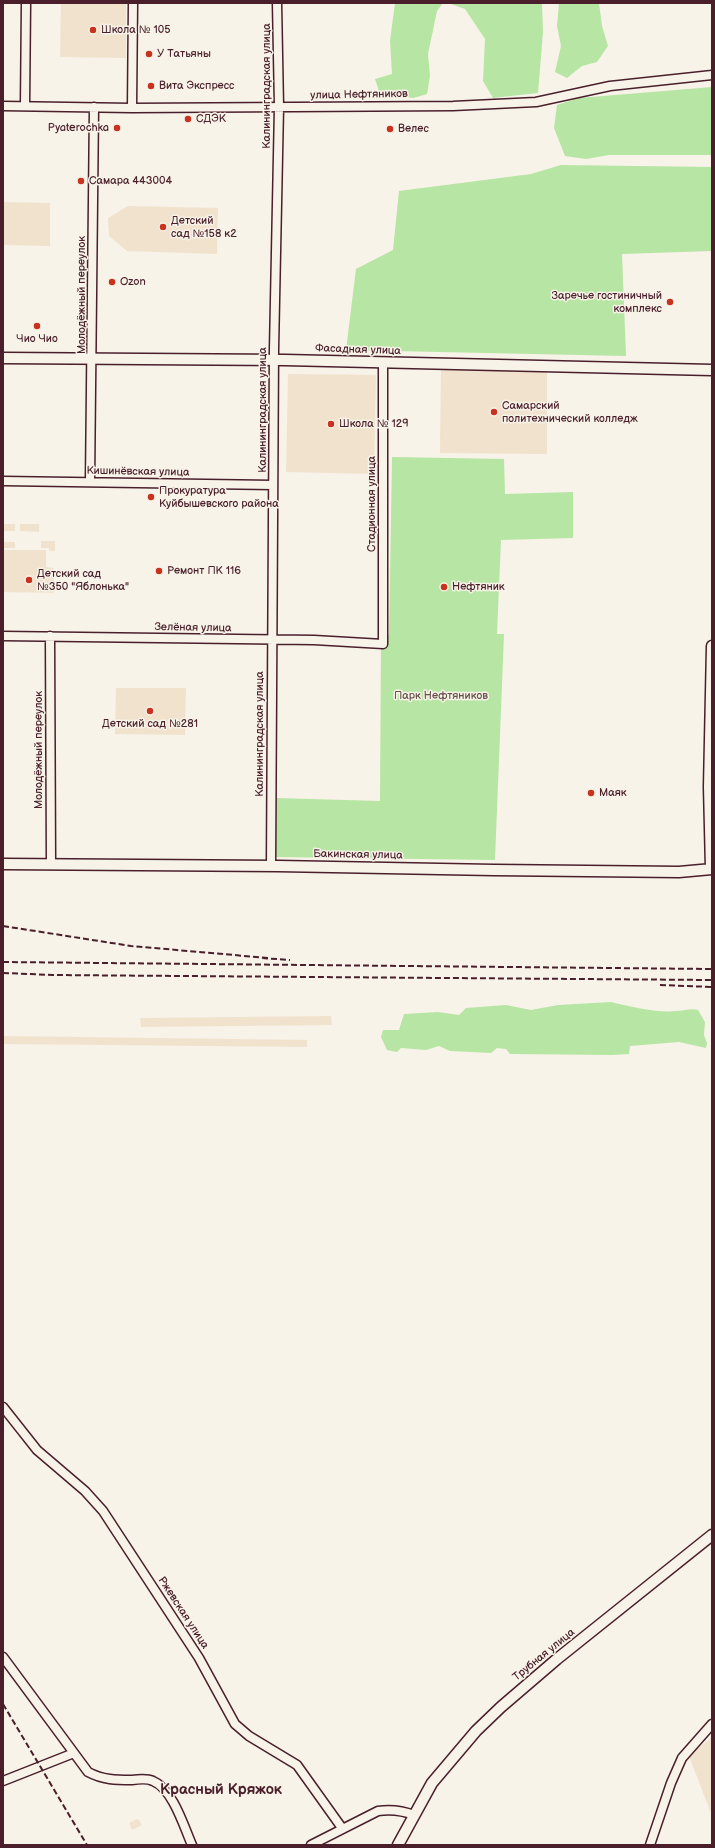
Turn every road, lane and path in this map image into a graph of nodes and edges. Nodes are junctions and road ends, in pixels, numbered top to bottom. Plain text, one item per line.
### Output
1 (26, 3) edge
2 (133, 3) edge
3 (277, 3) edge
4 (712, 75) edge
5 (3, 106) edge
6 (25, 106) junction
7 (279, 107) junction
8 (94, 108) junction
9 (132, 108) junction
10 (3, 358) edge
11 (92, 359) junction
12 (274, 360) junction
13 (383, 363) junction
14 (712, 370) edge
15 (3, 481) edge
16 (90, 482) junction
17 (273, 485) junction
18 (3, 636) edge
19 (50, 636) junction
20 (271, 641) junction
21 (383, 644) joint
22 (712, 646) edge
23 (3, 864) edge
24 (51, 864) junction
25 (271, 866) junction
26 (712, 868) edge
27 (3, 1407) edge
28 (712, 1535) edge
29 (3, 1657) edge
30 (712, 1724) edge
31 (74, 1753) junction
32 (3, 1781) edge
33 (414, 1815) junction
34 (342, 1828) junction
35 (192, 1845) edge
36 (311, 1845) edge
37 (398, 1845) edge
38 (650, 1845) edge

1 - 6 street
2 - 9 street
3 - 7 street, Калининградская улица
4 - 7 street, улица Нефтяников
5 - 6 street, улица Нефтяников
6 - 8 street, улица Нефтяников
7 - 9 street, улица Нефтяников
7 - 12 street, Калининградская улица
8 - 9 street, улица Нефтяников
8 - 11 street, Молодёжный переулок
10 - 11 main road, Фасадная улица
11 - 12 main road, Фасадная улица
11 - 16 street, Молодёжный переулок
12 - 13 main road, Фасадная улица
12 - 17 street, Калининградская улица
13 - 14 main road, Фасадная улица
13 - 21 street, Стадионная улица
15 - 16 street, Кишинёвская улица
16 - 17 street, Кишинёвская улица
17 - 20 street, Калининградская улица
18 - 19 street, Зелёная улица
19 - 20 street, Зелёная улица
19 - 24 street, Молодёжный переулок
20 - 21 street, Зелёная улица
20 - 25 street, Калининградская улица
22 - 26 main road
23 - 24 main road, Бакинская улица
24 - 25 main road, Бакинская улица
25 - 26 main road, Бакинская улица
27 - 34 street, Ржевская улица
28 - 33 main road, Трубная улица
29 - 31 street
30 - 38 street
31 - 32 street
31 - 35 street
33 - 34 street
33 - 37 main road, Трубная улица
34 - 36 street

